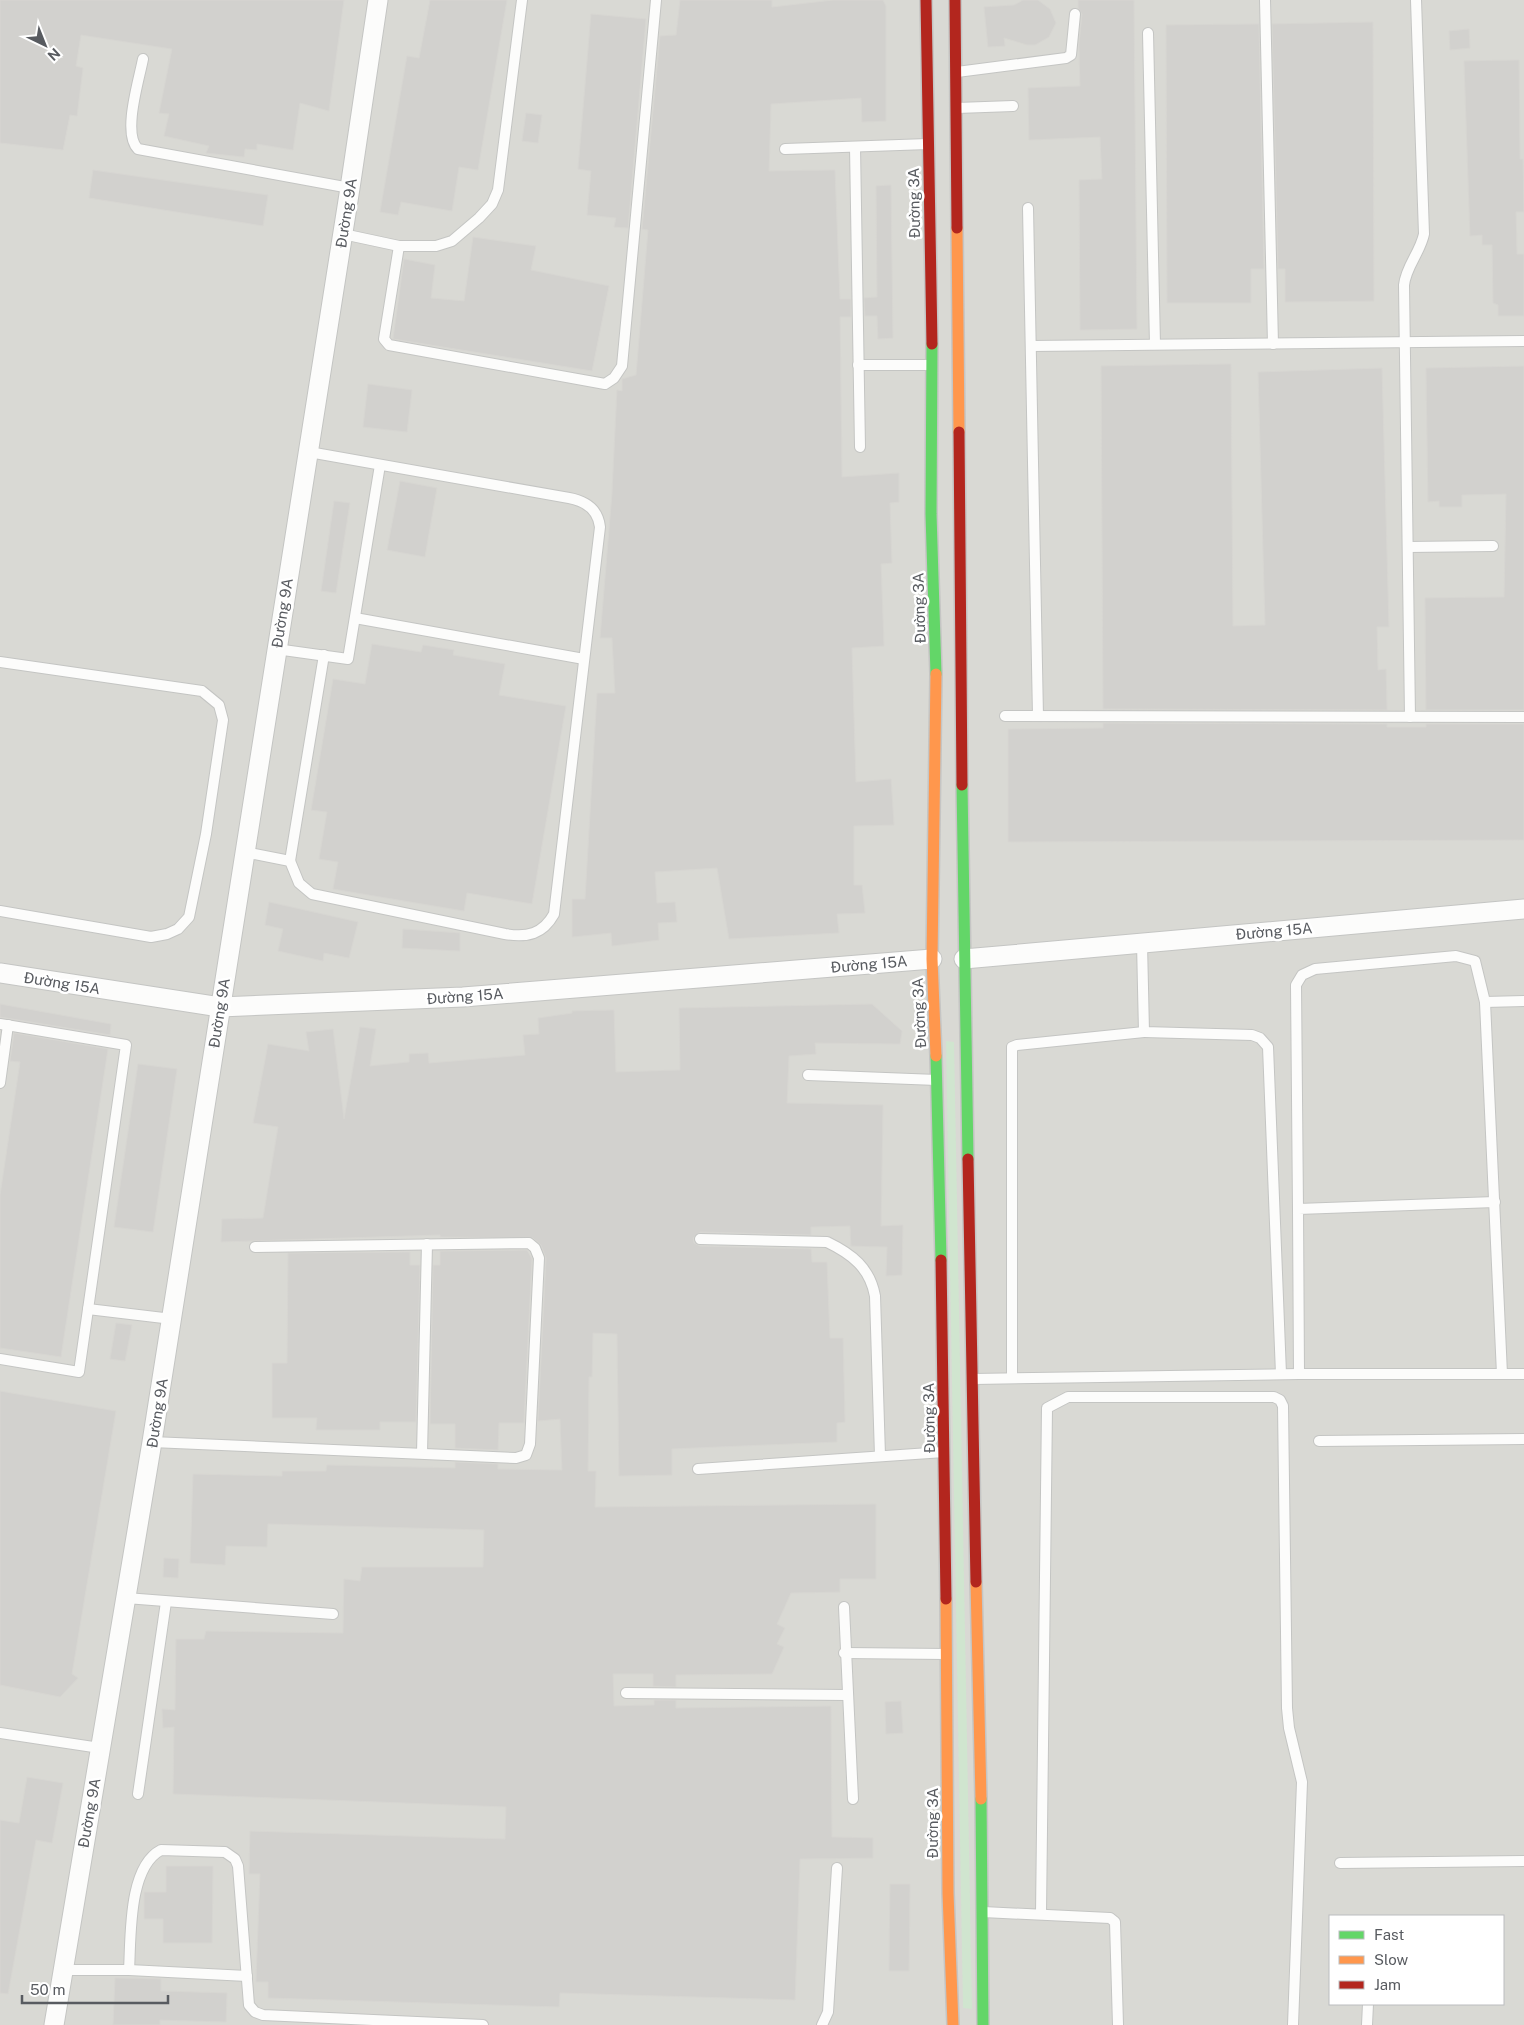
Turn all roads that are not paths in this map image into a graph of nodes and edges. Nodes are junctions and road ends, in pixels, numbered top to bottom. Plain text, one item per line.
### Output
1 (378, 0) edge
2 (522, 0) edge
3 (656, 0) edge
4 (926, 0) edge
5 (955, 0) edge
6 (1265, 0) edge
7 (1416, 0) edge
8 (1075, 14) dead end
9 (1148, 33) dead end
10 (143, 59) dead end
11 (956, 72) junction
12 (1013, 106) dead end
13 (956, 108) junction
14 (929, 144) junction
15 (855, 147) junction
16 (785, 149) dead end
17 (350, 188) junction
18 (1028, 208) dead end
19 (343, 234) junction
20 (399, 246) junction
21 (1524, 341) edge
22 (1404, 342) junction
23 (1155, 344) junction
24 (1273, 344) junction
25 (1030, 346) junction
26 (858, 365) junction
27 (932, 365) junction
28 (860, 447) dead end
29 (308, 452) junction
30 (380, 465) junction
31 (1493, 546) dead end
32 (1408, 547) junction
33 (355, 618) junction
34 (276, 649) junction
35 (324, 656) junction
36 (584, 660) junction
37 (0, 662) edge
38 (1005, 716) dead end
39 (1038, 716) junction
40 (1410, 717) junction
41 (1524, 717) edge
42 (244, 852) junction
43 (290, 861) junction
44 (1524, 908) edge
45 (0, 911) edge
46 (1142, 943) junction
47 (946, 959) junction
48 (0, 973) edge
49 (1524, 1001) edge
50 (1485, 1002) junction
51 (220, 1007) junction
52 (4, 1025) edge
53 (1144, 1032) junction
54 (808, 1075) dead end
55 (937, 1080) junction
56 (0, 1083) edge
57 (1495, 1202) junction
58 (1298, 1209) junction
59 (700, 1239) dead end
60 (427, 1244) junction
61 (255, 1247) dead end
62 (88, 1309) junction
63 (172, 1319) junction
64 (0, 1359) edge
65 (1281, 1374) junction
66 (1299, 1374) junction
67 (1502, 1374) junction
68 (1524, 1374) edge
69 (1012, 1378) junction
70 (973, 1379) junction
71 (1524, 1440) edge
72 (1319, 1441) dead end
73 (152, 1442) junction
74 (945, 1452) junction
75 (422, 1453) junction
76 (880, 1456) junction
77 (698, 1469) dead end
78 (126, 1598) junction
79 (166, 1602) junction
80 (844, 1607) dead end
81 (333, 1614) dead end
82 (844, 1653) junction
83 (947, 1654) junction
84 (626, 1693) dead end
85 (847, 1695) junction
86 (0, 1733) edge
87 (100, 1748) junction
88 (138, 1794) dead end
89 (853, 1799) dead end
90 (1524, 1861) edge
91 (1340, 1863) dead end
92 (838, 1868) dead end
93 (983, 1912) junction
94 (1041, 1914) junction
95 (63, 1970) junction
96 (128, 1970) junction
97 (247, 1976) junction
98 (1368, 2005) edge
99 (54, 2025) edge
100 (483, 2025) edge
101 (822, 2025) edge
102 (953, 2025) edge
103 (983, 2025) edge
104 (1118, 2025) edge
105 (1293, 2025) edge
106 (1367, 2025) edge

1 - 17 street, Đường 9A
2 - 20 lane
3 - 20 lane
4 - 14 street, Đường 3A
5 - 11 street, Đường 3A
6 - 24 lane
7 - 22 lane
8 - 11 lane
9 - 23 lane
10 - 17 lane
11 - 13 street, Đường 3A
12 - 13 lane
13 - 47 street, Đường 3A
14 - 15 lane
14 - 27 street, Đường 3A
15 - 16 lane
15 - 26 lane
17 - 19 street, Đường 9A
18 - 25 lane
19 - 20 lane
19 - 29 street, Đường 9A
21 - 22 lane
22 - 24 lane
22 - 32 lane
23 - 24 lane
23 - 25 lane
25 - 39 lane
26 - 27 lane
26 - 28 lane
27 - 47 street, Đường 3A
29 - 30 lane
29 - 34 street, Đường 9A
30 - 33 lane
30 - 36 lane
31 - 32 lane
32 - 40 lane
33 - 35 lane
33 - 36 lane
34 - 35 lane
34 - 42 street, Đường 9A
35 - 43 lane
36 - 43 lane
37 - 45 lane
38 - 39 lane
39 - 40 lane
40 - 41 lane
42 - 43 lane
42 - 51 street, Đường 9A
44 - 46 street, Đường 15A
46 - 47 street, Đường 15A
46 - 53 lane
47 - 51 street, Đường 15A
47 - 55 street, Đường 3A
47 - 70 street, Đường 3A
48 - 51 street, Đường 15A
49 - 50 lane
50 - 57 lane
50 - 58 lane
51 - 63 street, Đường 9A
52 - 56 lane
52 - 62 lane
53 - 65 lane
53 - 69 lane
54 - 55 lane
55 - 74 street, Đường 3A
57 - 58 lane
57 - 67 lane
58 - 66 lane
59 - 76 lane
60 - 61 lane
60 - 75 lane
60 - 75 lane
62 - 63 lane
62 - 64 lane
63 - 73 street, Đường 9A
65 - 66 lane
65 - 69 lane
66 - 67 lane
67 - 68 lane
69 - 70 lane
70 - 93 street, Đường 3A
71 - 72 lane
73 - 75 lane
73 - 78 street, Đường 9A
74 - 76 lane
74 - 83 street, Đường 3A
76 - 77 lane
78 - 79 lane
78 - 87 street, Đường 9A
79 - 81 lane
79 - 88 lane
80 - 82 lane
82 - 83 lane
82 - 85 lane
83 - 102 street, Đường 3A
84 - 85 lane
85 - 89 lane
86 - 87 lane
87 - 95 street, Đường 9A
90 - 91 lane
92 - 101 lane
93 - 94 lane
93 - 103 street, Đường 3A
94 - 104 lane
94 - 105 lane
95 - 96 lane
95 - 99 street, Đường 9A
96 - 97 lane
96 - 97 lane
97 - 100 lane
98 - 106 lane

